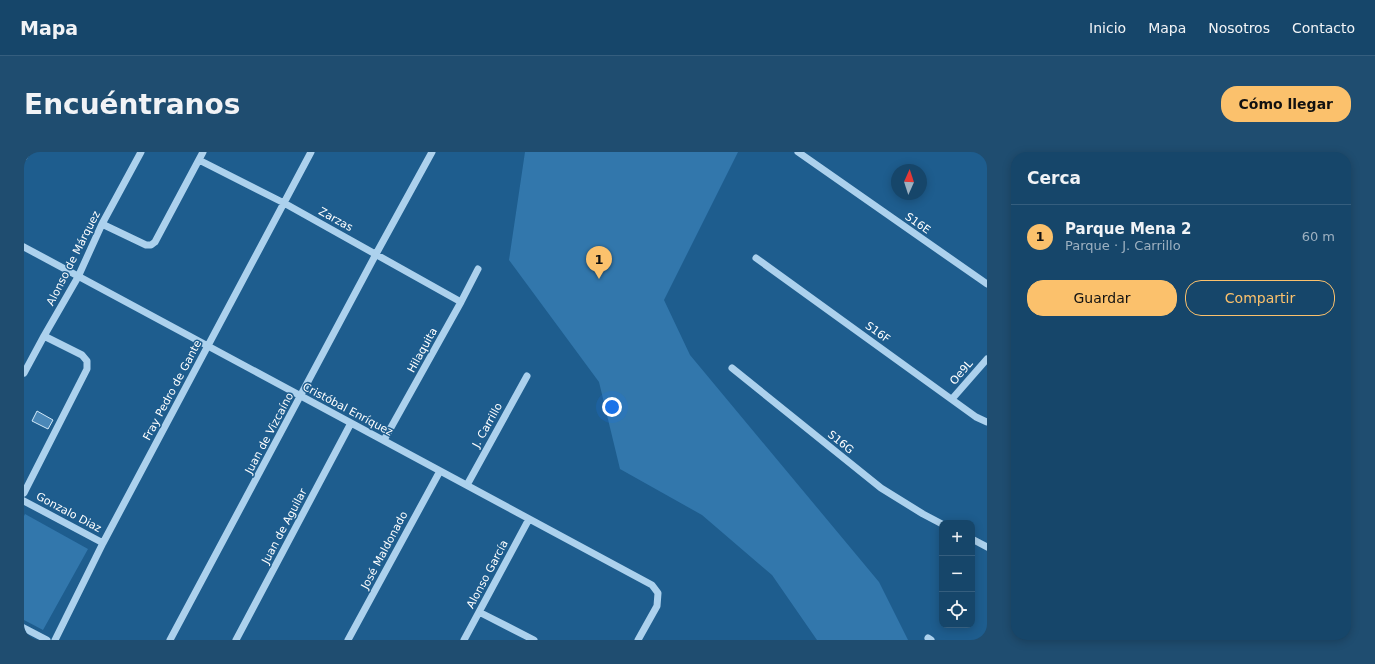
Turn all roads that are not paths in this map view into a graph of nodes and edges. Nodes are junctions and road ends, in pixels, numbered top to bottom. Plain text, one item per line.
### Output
1 (26, 152) edge
2 (141, 152) edge
3 (204, 152) edge
4 (311, 152) edge
5 (432, 152) edge
6 (798, 152) edge
7 (24, 157) edge
8 (199, 160) junction
9 (284, 203) junction
10 (102, 224) junction
11 (24, 247) edge
12 (376, 254) junction
13 (756, 258) dead end
14 (478, 269) dead end
15 (78, 277) junction
16 (987, 284) edge
17 (461, 302) junction
18 (44, 336) junction
19 (208, 346) junction
20 (987, 359) edge
21 (732, 368) dead end
22 (24, 373) edge
23 (527, 376) dead end
24 (301, 396) junction
25 (952, 399) junction
26 (987, 422) edge
27 (351, 423) junction
28 (384, 440) junction
29 (440, 471) junction
30 (467, 485) junction
31 (24, 493) edge
32 (24, 501) edge
33 (529, 519) junction
34 (939, 522) edge
35 (975, 541) edge
36 (103, 543) junction
37 (987, 547) edge
38 (479, 612) junction
39 (24, 628) edge
40 (524, 638) edge
41 (47, 640) edge
42 (56, 640) edge
43 (170, 640) edge
44 (236, 640) edge
45 (348, 640) edge
46 (464, 640) edge
47 (534, 640) edge
48 (638, 640) edge

1 - 7 street
2 - 10 street, Alonso de Márquez
3 - 8 street
4 - 9 street, Fray Pedro de Gante
5 - 12 street, Juan de Vizcaíno
6 - 16 street, S16E
8 - 9 street, Zarzas
8 - 10 street
9 - 12 street, Zarzas
9 - 19 street, Fray Pedro de Gante
10 - 15 street, Alonso de Márquez
11 - 15 street, Cristóbal Enríquez
12 - 17 street, Zarzas
12 - 24 street, Juan de Vizcaíno
13 - 25 street, S16F
14 - 17 street, Hilaquita
15 - 18 street, Alonso de Márquez
15 - 19 street, Cristóbal Enríquez
17 - 28 street, Hilaquita
18 - 22 street, Alonso de Márquez
18 - 31 street
19 - 24 street, Cristóbal Enríquez
19 - 36 street, Fray Pedro de Gante
20 - 25 street, Oe9L
21 - 34 street, S16G
23 - 30 street, J. Carrillo
24 - 27 street, Cristóbal Enríquez
24 - 43 street, Juan de Vizcaíno
25 - 26 street, S16F
27 - 28 street, Cristóbal Enríquez
27 - 44 street, Juan de Aguilar
28 - 29 street, Cristóbal Enríquez
29 - 30 street, Cristóbal Enríquez
29 - 45 street, José Maldonado
30 - 33 street, Cristóbal Enríquez
32 - 36 street, Gonzalo Diaz
33 - 38 street, Alonso García
33 - 48 street, Cristóbal Enríquez
35 - 37 street
36 - 42 street, Fray Pedro de Gante
38 - 40 street
38 - 46 street, Alonso García
39 - 41 street
40 - 47 street

